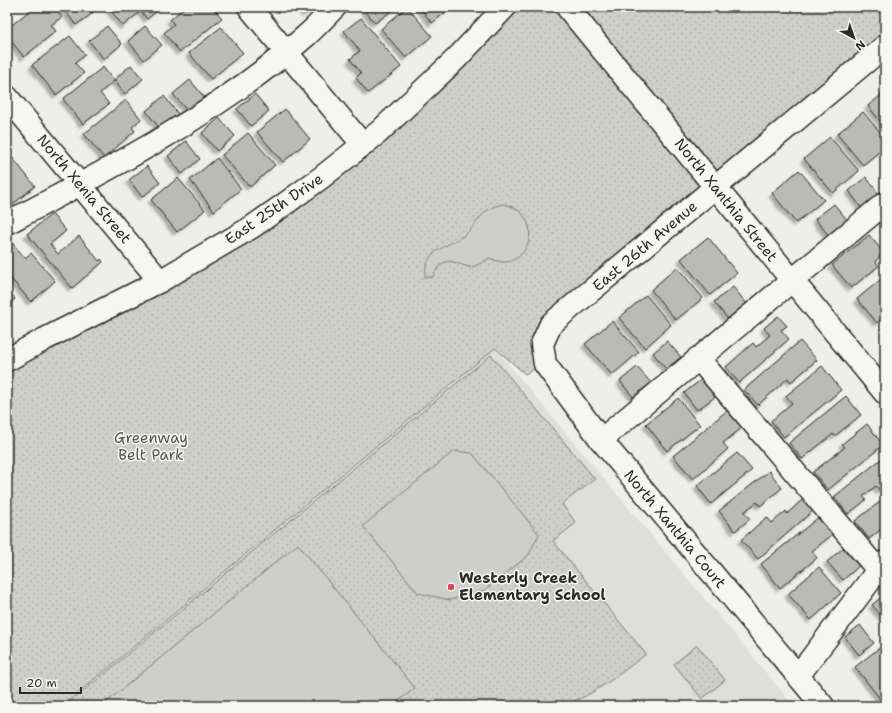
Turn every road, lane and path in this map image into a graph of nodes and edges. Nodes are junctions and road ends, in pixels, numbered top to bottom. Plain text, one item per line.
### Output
1 (249, 7) edge
2 (335, 7) edge
3 (505, 7) edge
4 (567, 7) edge
5 (885, 46) edge
6 (286, 52) junction
7 (7, 96) edge
8 (363, 145) junction
9 (80, 184) junction
10 (716, 187) junction
11 (885, 203) edge
12 (7, 223) edge
13 (792, 280) junction
14 (160, 281) junction
15 (542, 344) joint
16 (698, 358) junction
17 (7, 360) edge
18 (885, 393) edge
19 (600, 440) junction
20 (881, 566) edge
21 (798, 676) junction
22 (822, 706) edge

1 - 6 street
2 - 6 street
3 - 8 street, East 25th Drive
4 - 10 street, North Xanthia Street
5 - 10 street, East 26th Avenue
6 - 8 street
6 - 9 street
7 - 9 street, North Xenia Street
8 - 14 street, East 25th Drive
9 - 12 street
9 - 14 street, North Xenia Street
10 - 13 street, North Xanthia Street
10 - 15 street, East 26th Avenue
11 - 13 street
13 - 16 street
13 - 18 street, North Xanthia Street
14 - 17 street, East 25th Drive
15 - 19 street, North Xanthia Court
16 - 19 street
16 - 20 street
19 - 21 street, North Xanthia Court
20 - 21 street
21 - 22 street, North Xanthia Court

